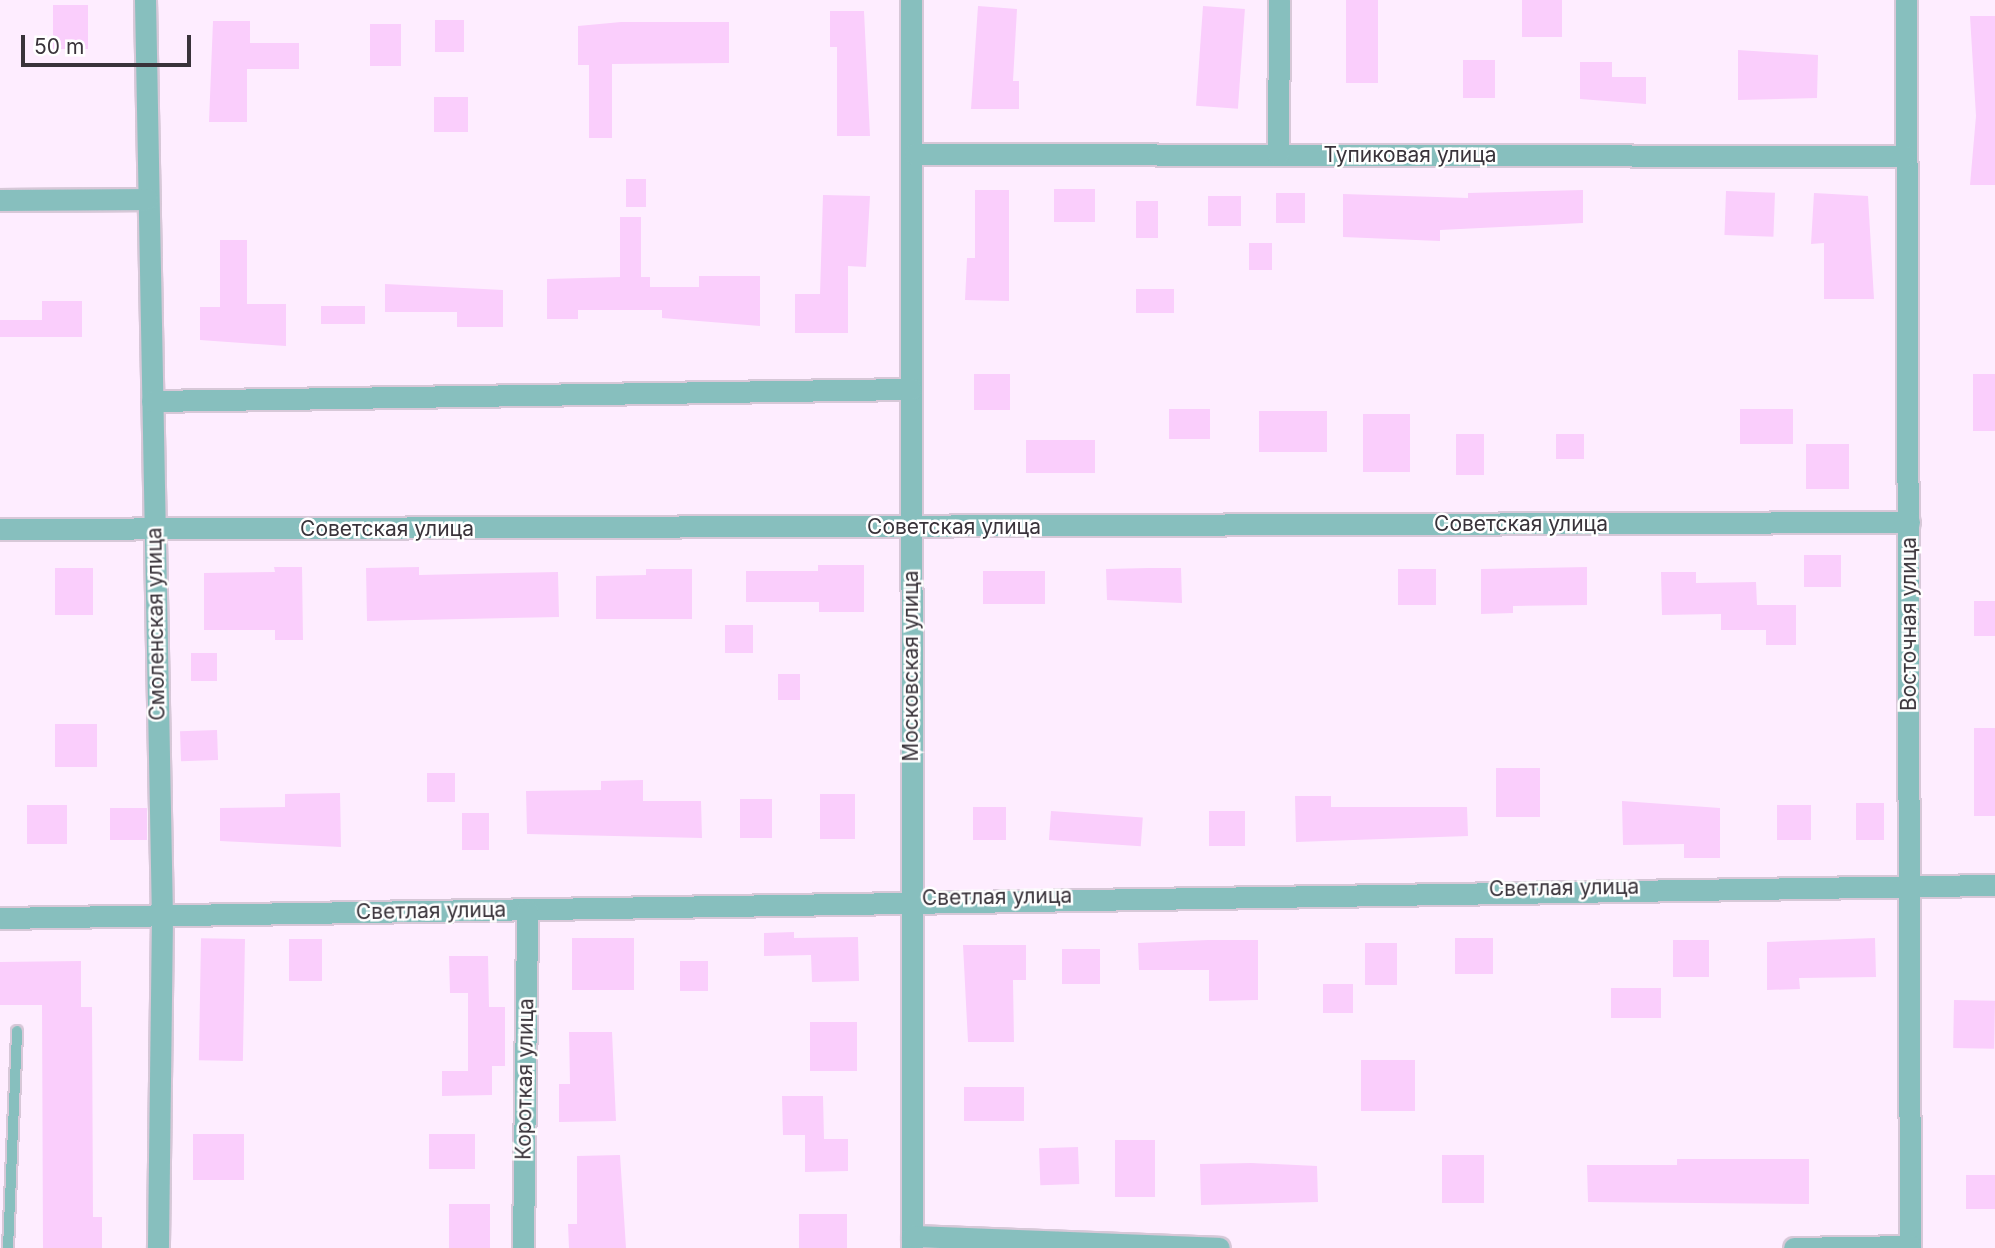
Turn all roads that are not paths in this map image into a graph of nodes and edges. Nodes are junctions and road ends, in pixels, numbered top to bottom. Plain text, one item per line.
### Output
1 (145, 0) edge
2 (911, 0) edge
3 (1279, 0) edge
4 (1906, 0) edge
5 (915, 154) junction
6 (1278, 154) junction
7 (1905, 156) junction
8 (147, 199) junction
9 (0, 200) edge
10 (911, 389) junction
11 (152, 401) junction
12 (1909, 522) junction
13 (910, 527) junction
14 (0, 529) edge
15 (154, 530) junction
16 (1911, 883) junction
17 (1995, 885) edge
18 (911, 898) junction
19 (527, 910) junction
20 (162, 916) junction
21 (0, 918) edge
22 (17, 1031) dead end
23 (912, 1242) edge
24 (1910, 1247) edge
25 (8, 1248) edge
26 (158, 1248) edge
27 (523, 1248) edge
28 (1219, 1248) edge
29 (1794, 1248) edge

1 - 8 street, Смоленская улица
2 - 5 street, Московская улица
3 - 6 street
4 - 7 street, Восточная улица
5 - 6 street, Тупиковая улица
5 - 10 street, Московская улица
6 - 7 street, Тупиковая улица
7 - 12 street, Восточная улица
8 - 9 street
8 - 11 street, Смоленская улица
10 - 11 street
10 - 13 street, Московская улица
11 - 15 street, Смоленская улица
12 - 13 street, Советская улица
12 - 16 street, Восточная улица
13 - 15 street, Советская улица
13 - 18 street, Московская улица
14 - 15 street, Советская улица
15 - 20 street, Смоленская улица
16 - 17 street, Светлая улица
16 - 18 street, Светлая улица
16 - 24 street, Восточная улица
18 - 19 street, Светлая улица
18 - 23 street, Московская улица
19 - 20 street, Светлая улица
19 - 27 street, Короткая улица
20 - 21 street, Светлая улица
20 - 26 street, Смоленская улица
22 - 25 lane
23 - 28 street
24 - 29 street

